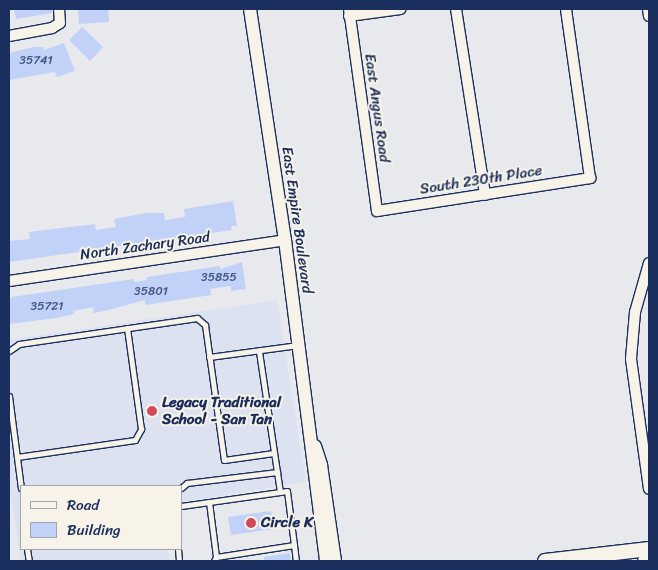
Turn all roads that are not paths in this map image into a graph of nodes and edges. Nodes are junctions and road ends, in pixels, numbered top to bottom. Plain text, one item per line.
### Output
1 (59, 9) edge
2 (250, 9) edge
3 (401, 9) edge
4 (456, 9) edge
5 (566, 9) edge
6 (648, 9) edge
7 (349, 12) edge
8 (649, 16) edge
9 (9, 36) edge
10 (485, 194) junction
11 (377, 211) joint
12 (285, 240) junction
13 (649, 263) edge
14 (9, 281) edge
15 (127, 328) junction
16 (298, 345) junction
17 (9, 351) edge
18 (259, 351) junction
19 (209, 357) junction
20 (9, 396) edge
21 (312, 437) junction
22 (274, 453) junction
23 (17, 457) junction
24 (277, 472) junction
25 (21, 485) edge
26 (182, 487) edge
27 (649, 489) edge
28 (280, 492) junction
29 (209, 502) junction
30 (182, 506) edge
31 (294, 544) junction
32 (649, 549) edge
33 (215, 559) edge
34 (649, 560) edge
35 (296, 561) edge
36 (326, 561) edge
37 (336, 561) edge
38 (544, 561) edge
39 (645, 561) edge

1 - 9 street
2 - 12 street, East Empire Boulevard
3 - 7 street
4 - 10 street
5 - 10 street, South 230th Place
6 - 8 street
7 - 11 street, East Angus Road
10 - 11 street, South 230th Place
12 - 14 street, North Zachary Road
12 - 16 street, East Empire Boulevard
13 - 27 street
15 - 17 lane
15 - 19 lane
15 - 23 lane
16 - 18 lane
16 - 21 street, East Empire Boulevard
18 - 19 lane
18 - 22 lane
19 - 22 lane
20 - 23 lane
21 - 36 street, East Empire Boulevard
21 - 37 street, East Empire Boulevard
22 - 24 lane
23 - 25 lane
24 - 26 lane
24 - 28 lane
28 - 29 lane
28 - 31 lane
29 - 30 lane
29 - 33 lane
31 - 33 lane
31 - 35 lane
32 - 38 main road
34 - 39 main road

